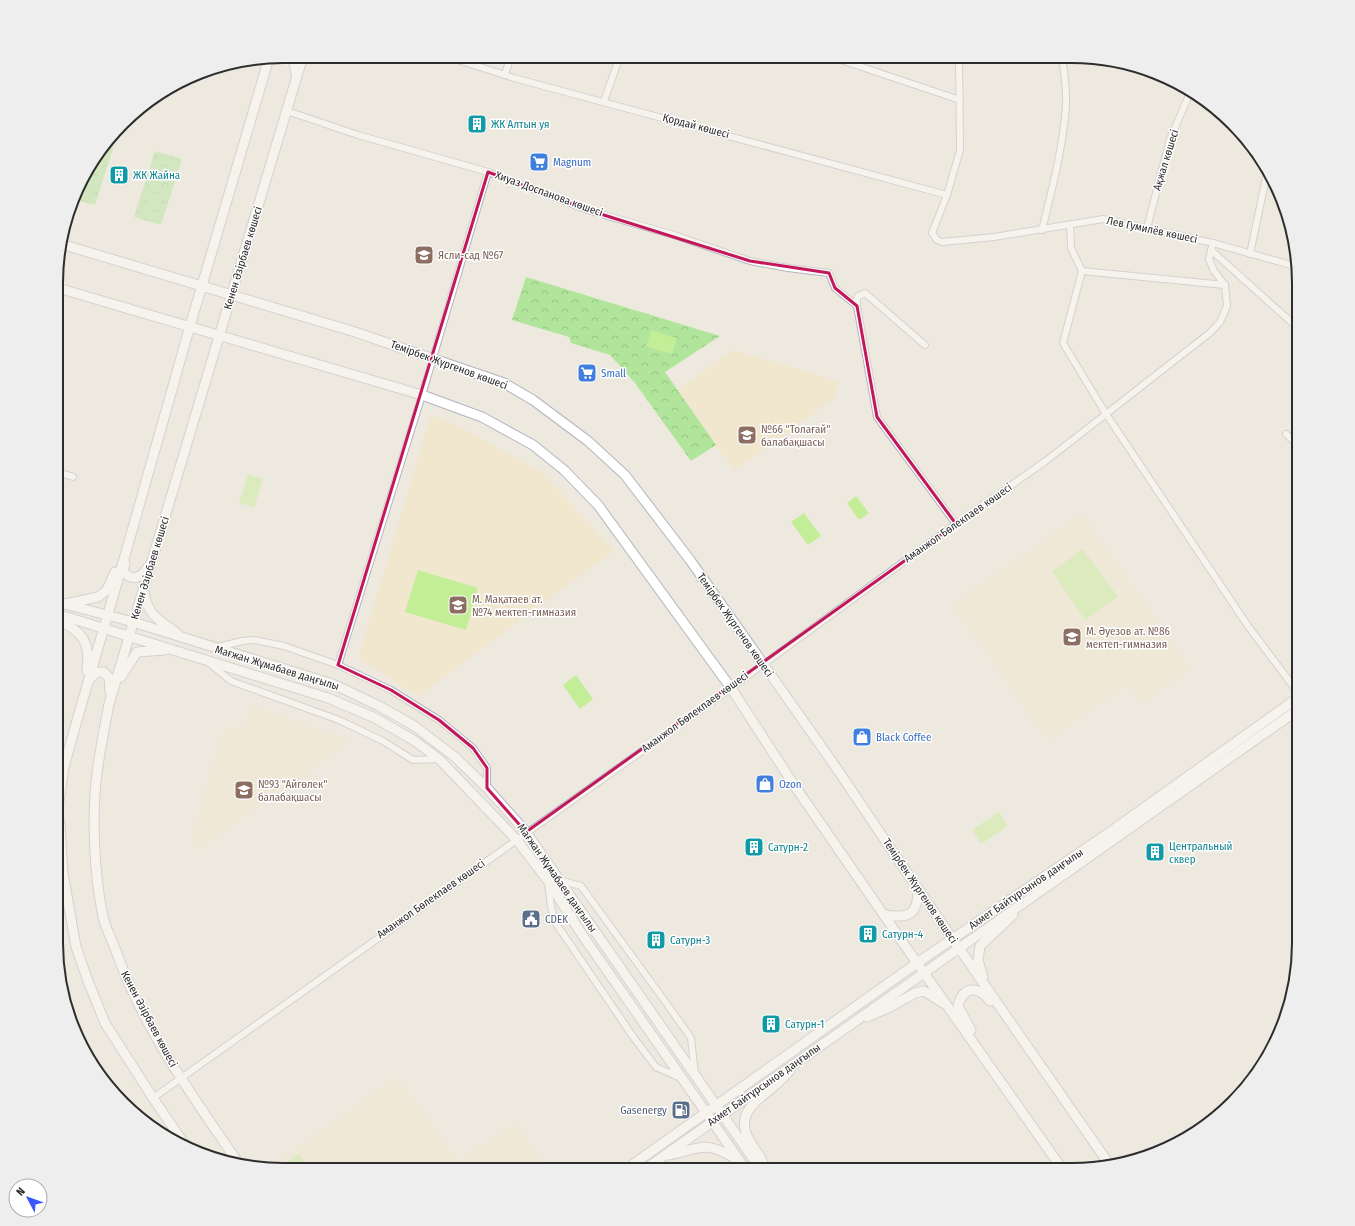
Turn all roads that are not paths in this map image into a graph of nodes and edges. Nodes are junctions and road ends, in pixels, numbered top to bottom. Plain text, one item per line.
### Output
1 (268, 63) edge
2 (294, 63) edge
3 (301, 63) edge
4 (468, 63) edge
5 (509, 63) edge
6 (617, 63) edge
7 (850, 63) edge
8 (960, 63) edge
9 (1063, 63) edge
10 (505, 74) junction
11 (297, 79) junction
12 (1189, 96) edge
13 (604, 100) junction
14 (960, 100) junction
15 (287, 111) junction
16 (488, 172) junction
17 (1266, 179) edge
18 (947, 195) junction
19 (1070, 226) junction
20 (1147, 228) junction
21 (1042, 230) junction
22 (1213, 243) junction
23 (66, 246) edge
24 (1211, 250) junction
25 (1250, 254) junction
26 (1291, 265) edge
27 (1082, 271) junction
28 (1225, 285) junction
29 (201, 286) junction
30 (63, 289) edge
31 (231, 296) junction
32 (856, 306) junction
33 (1292, 324) edge
34 (190, 326) junction
35 (220, 335) junction
36 (925, 345) dead end
37 (432, 358) junction
38 (422, 395) junction
39 (1106, 414) junction
40 (1286, 434) dead end
41 (1292, 440) edge
42 (63, 474) edge
43 (72, 477) dead end
44 (956, 524) junction
45 (156, 550) junction
46 (125, 554) junction
47 (143, 590) junction
48 (63, 603) edge
49 (63, 604) edge
50 (63, 616) edge
51 (107, 616) junction
52 (133, 622) junction
53 (63, 623) edge
54 (104, 628) junction
55 (128, 637) junction
56 (184, 639) junction
57 (214, 648) junction
58 (193, 656) junction
59 (206, 660) junction
60 (762, 664) junction
61 (338, 665) junction
62 (88, 683) junction
63 (1292, 686) edge
64 (115, 687) junction
65 (730, 688) junction
66 (83, 699) junction
67 (1292, 700) edge
68 (109, 704) junction
69 (1292, 714) edge
70 (439, 759) junction
71 (63, 774) edge
72 (487, 788) junction
73 (1171, 794) junction
74 (526, 832) junction
75 (516, 839) junction
76 (63, 873) edge
77 (559, 880) junction
78 (548, 881) junction
79 (918, 889) junction
80 (1031, 898) junction
81 (884, 915) junction
82 (953, 939) junction
83 (959, 948) junction
84 (917, 963) junction
85 (924, 973) junction
86 (986, 988) junction
87 (946, 1004) junction
88 (851, 1023) junction
89 (1027, 1047) junction
90 (794, 1063) junction
91 (990, 1068) junction
92 (695, 1075) junction
93 (180, 1078) junction
94 (683, 1078) junction
95 (153, 1098) junction
96 (717, 1106) junction
97 (706, 1113) junction
98 (722, 1114) junction
99 (712, 1122) junction
100 (180, 1137) edge
101 (662, 1157) junction
102 (235, 1158) edge
103 (1106, 1160) edge
104 (740, 1162) joint
105 (634, 1163) edge
106 (654, 1163) edge
107 (756, 1163) edge
108 (763, 1163) edge
109 (1058, 1163) edge

1 - 29 street
2 - 11 street
3 - 11 street, Кенен Әзірбаев көшесі
4 - 10 street, Қордай көшесі
5 - 10 street
6 - 13 street
7 - 14 street
8 - 14 street
9 - 21 street
10 - 13 street, Қордай көшесі
11 - 15 street, Кенен Әзірбаев көшесі
12 - 20 street, Ақжал көшесі
13 - 18 street, Қордай көшесі
14 - 18 street
15 - 16 street
15 - 31 street, Кенен Әзірбаев көшесі
16 - 32 street, Хиуаз Доспанова көшесі
16 - 37 street, Хиуаз Доспанова көшесі
17 - 25 street
18 - 21 street, Лев Гумилёв көшесі
19 - 20 street, Лев Гумилёв көшесі
19 - 21 street, Лев Гумилёв көшесі
19 - 27 street
20 - 22 street, Лев Гумилёв көшесі
22 - 24 street
22 - 25 street, Лев Гумилёв көшесі
23 - 29 street, Темірбек Жүргенов көшесі
24 - 28 street
24 - 33 street
25 - 26 street, Лев Гумилёв көшесі
27 - 28 street
27 - 39 street
28 - 39 street, Аманжол Бөлекпаев көшесі
29 - 31 street, Темірбек Жүргенов көшесі
29 - 34 street
30 - 34 street
31 - 35 street, Кенен Әзірбаев көшесі
31 - 37 street, Темірбек Жүргенов көшесі
32 - 36 street
32 - 44 street
34 - 35 street
34 - 46 street
35 - 38 street
35 - 45 street, Кенен Әзірбаев көшесі
37 - 38 street, Хиуаз Доспанова көшесі
37 - 60 street, Темірбек Жүргенов көшесі
38 - 61 street, Хиуаз Доспанова көшесі
38 - 65 street
39 - 44 street, Аманжол Бөлекпаев көшесі
39 - 63 street
40 - 41 street
42 - 43 street
44 - 60 street, Аманжол Бөлекпаев көшесі
45 - 46 street
45 - 47 street, Кенен Әзірбаев көшесі
46 - 48 street
46 - 51 street
47 - 52 street, Кенен Әзірбаев көшесі
47 - 56 street
49 - 51 street, Мағжан Жұмабаев даңғылы
50 - 54 street, Мағжан Жұмабаев даңғылы
51 - 52 street, Мағжан Жұмабаев даңғылы
51 - 54 street
52 - 55 street, Кенен Әзірбаев көшесі
52 - 56 street, Мағжан Жұмабаев даңғылы
53 - 66 street
54 - 55 street, Мағжан Жұмабаев даңғылы
54 - 62 street
55 - 58 street, Мағжан Жұмабаев даңғылы
55 - 64 street, Кенен Әзірбаев көшесі
56 - 57 street, Мағжан Жұмабаев даңғылы
57 - 61 street
57 - 72 street, Мағжан Жұмабаев даңғылы
58 - 59 street, Мағжан Жұмабаев даңғылы
58 - 64 street
59 - 70 street, Мағжан Жұмабаев даңғылы
59 - 70 street
60 - 65 street, Аманжол Бөлекпаев көшесі
60 - 79 street, Темірбек Жүргенов көшесі
61 - 72 street
62 - 66 street
62 - 68 street
64 - 68 street, Кенен Әзірбаев көшесі
65 - 74 street, Аманжол Бөлекпаев көшесі
65 - 81 street
66 - 71 street
67 - 73 street, Ахмет Байтұрсынов даңғылы
68 - 93 street, Кенен Әзірбаев көшесі
69 - 73 street, Ахмет Байтұрсынов даңғылы
70 - 75 street, Мағжан Жұмабаев даңғылы
72 - 74 street, Мағжан Жұмабаев даңғылы
73 - 80 street, Ахмет Байтұрсынов даңғылы
73 - 82 street, Ахмет Байтұрсынов даңғылы
74 - 75 street, Аманжол Бөлекпаев көшесі
74 - 77 street, Мағжан Жұмабаев даңғылы
75 - 78 street, Мағжан Жұмабаев даңғылы
75 - 93 street, Аманжол Бөлекпаев көшесі
76 - 95 street
77 - 92 street, Мағжан Жұмабаев даңғылы
77 - 92 street
78 - 94 street, Мағжан Жұмабаев даңғылы
78 - 94 street
79 - 81 street
79 - 82 street, Темірбек Жүргенов көшесі
80 - 83 street, Ахмет Байтұрсынов даңғылы
80 - 86 street
81 - 84 street
82 - 83 street, Темірбек Жүргенов көшесі
82 - 84 street, Ахмет Байтұрсынов даңғылы
83 - 85 street, Ахмет Байтұрсынов даңғылы
83 - 86 street, Темірбек Жүргенов көшесі
84 - 85 street
84 - 96 street, Ахмет Байтұрсынов даңғылы
85 - 87 street
85 - 88 street, Ахмет Байтұрсынов даңғылы
86 - 89 street, Темірбек Жүргенов көшесі
87 - 88 street
87 - 91 street
88 - 90 street, Ахмет Байтұрсынов даңғылы
89 - 91 street
89 - 103 street, Темірбек Жүргенов көшесі
90 - 98 street, Ахмет Байтұрсынов даңғылы
90 - 108 street
91 - 109 street
92 - 96 street, Мағжан Жұмабаев даңғылы
93 - 95 street, Аманжол Бөлекпаев көшесі
93 - 102 street, Кенен Әзірбаев көшесі
94 - 97 street, Мағжан Жұмабаев даңғылы
95 - 100 street
96 - 97 street, Ахмет Байтұрсынов даңғылы
96 - 98 street, Мағжан Жұмабаев даңғылы
97 - 99 street, Мағжан Жұмабаев даңғылы
97 - 105 street, Ахмет Байтұрсынов даңғылы
98 - 99 street, Ахмет Байтұрсынов даңғылы
98 - 107 street, Мағжан Жұмабаев даңғылы
99 - 101 street, Ахмет Байтұрсынов даңғылы
99 - 104 street, Мағжан Жұмабаев даңғылы
101 - 104 street
101 - 106 street, Ахмет Байтұрсынов даңғылы

